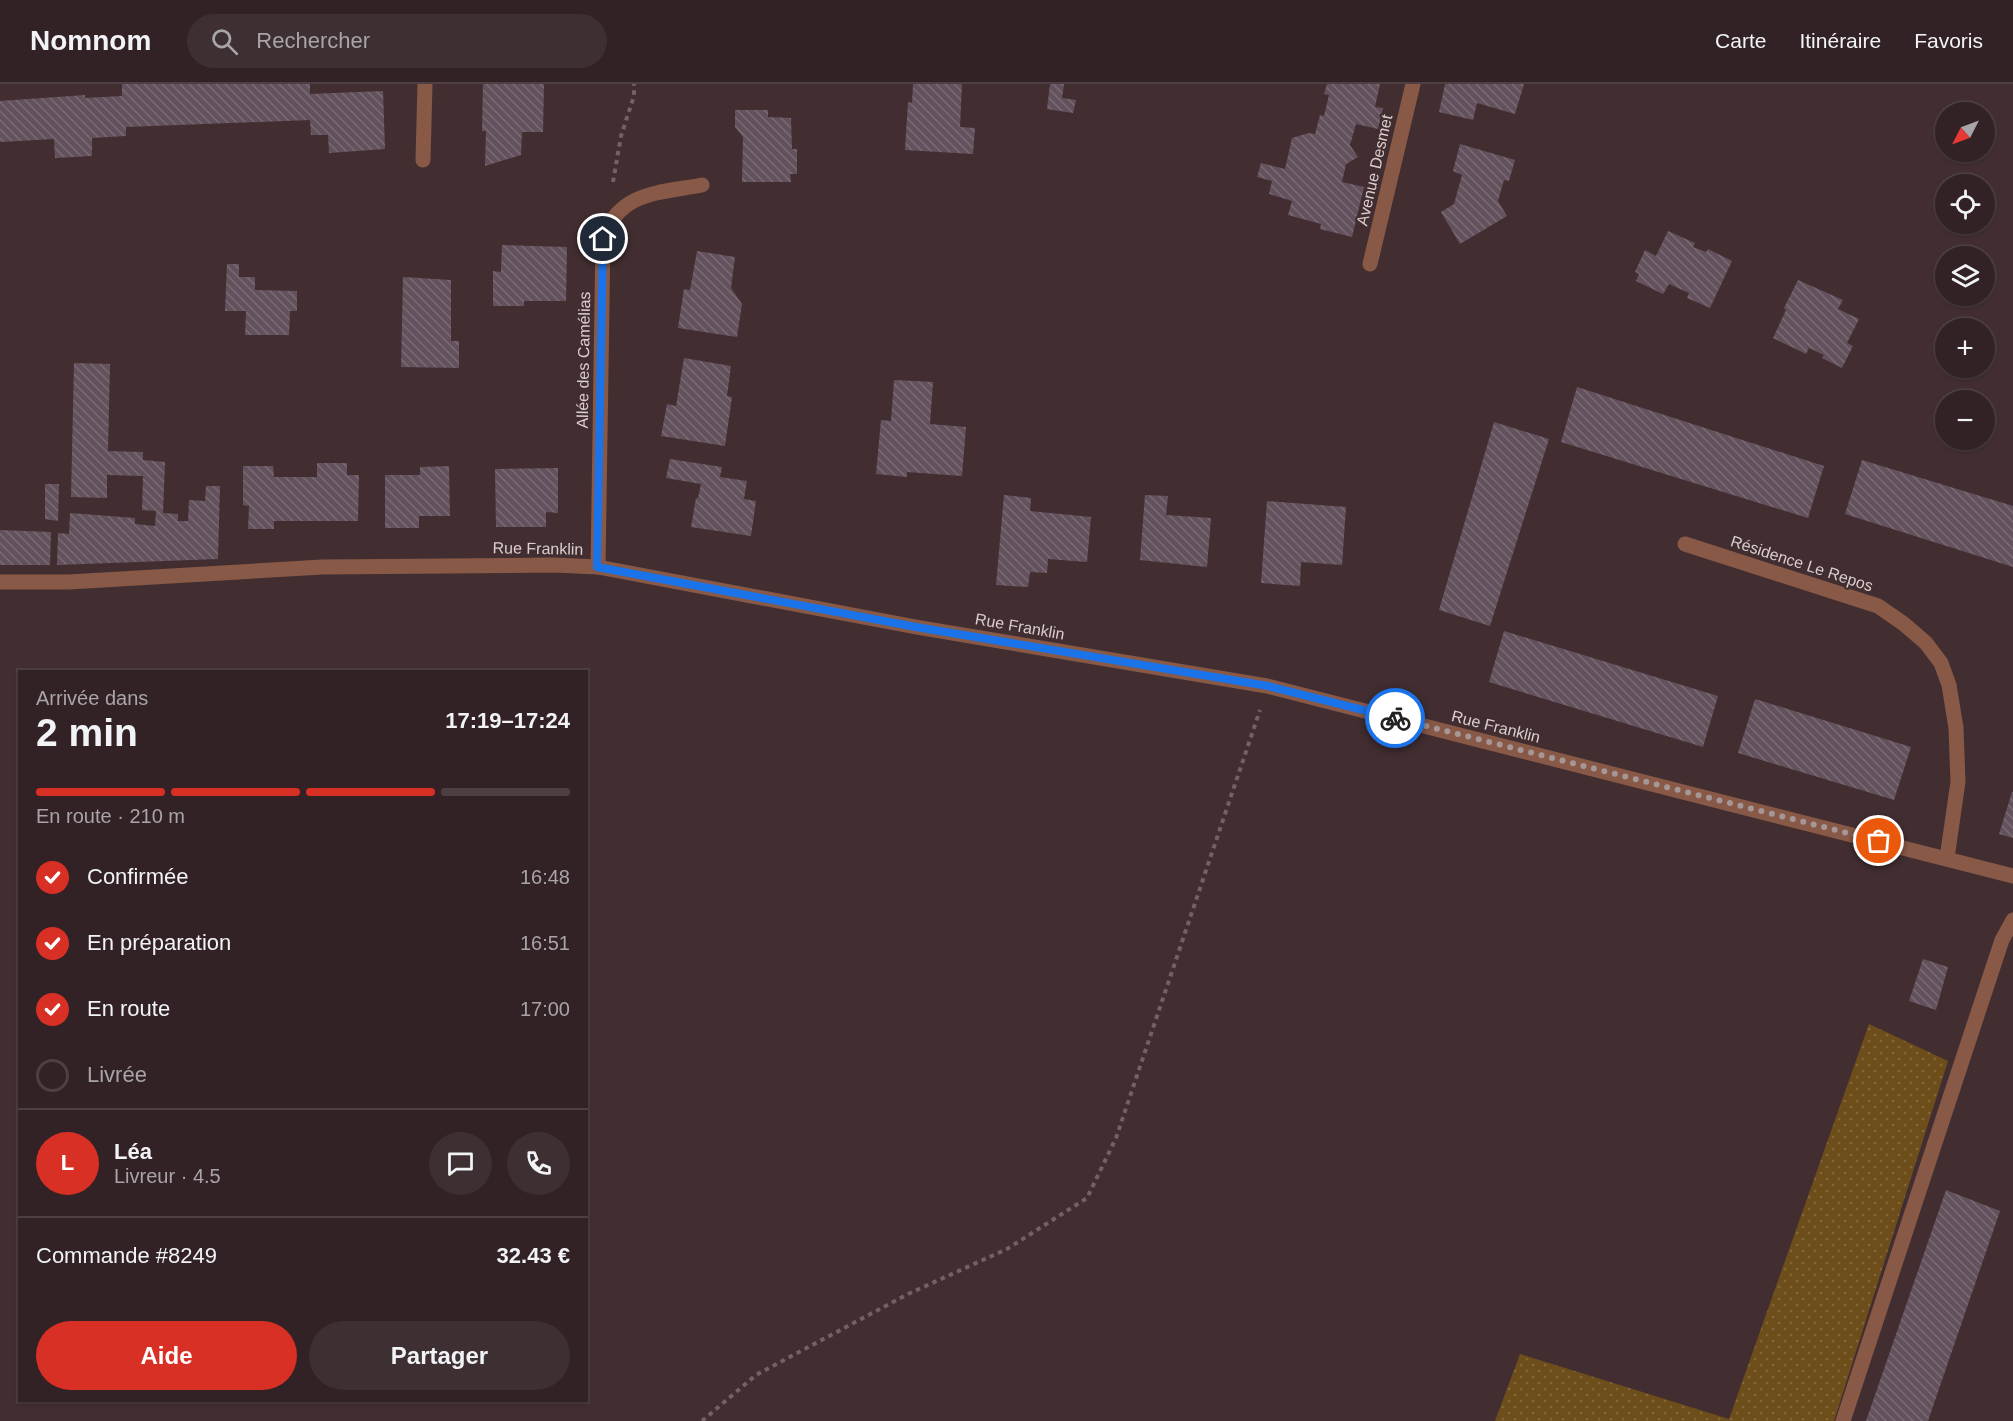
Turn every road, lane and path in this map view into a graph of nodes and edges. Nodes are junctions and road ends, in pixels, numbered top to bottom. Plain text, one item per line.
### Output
1 (425, 84) edge
2 (634, 84) edge
3 (1413, 84) edge
4 (423, 160) dead end
5 (702, 185) dead end
6 (611, 193) dead end
7 (1370, 264) dead end
8 (1685, 544) dead end
9 (597, 567) junction
10 (0, 582) edge
11 (1268, 686) junction
12 (1947, 858) junction
13 (2013, 876) edge
14 (2013, 921) edge
15 (702, 1421) edge
16 (1843, 1421) edge

1 - 4 street
2 - 6 path
3 - 7 street, Avenue Desmet
5 - 9 street, Allée des Camélias
8 - 12 street, Résidence Le Repos
9 - 10 street, Rue Franklin
9 - 11 street, Rue Franklin
11 - 12 street, Rue Franklin
11 - 15 path
12 - 13 street, Rue Franklin
14 - 16 street

